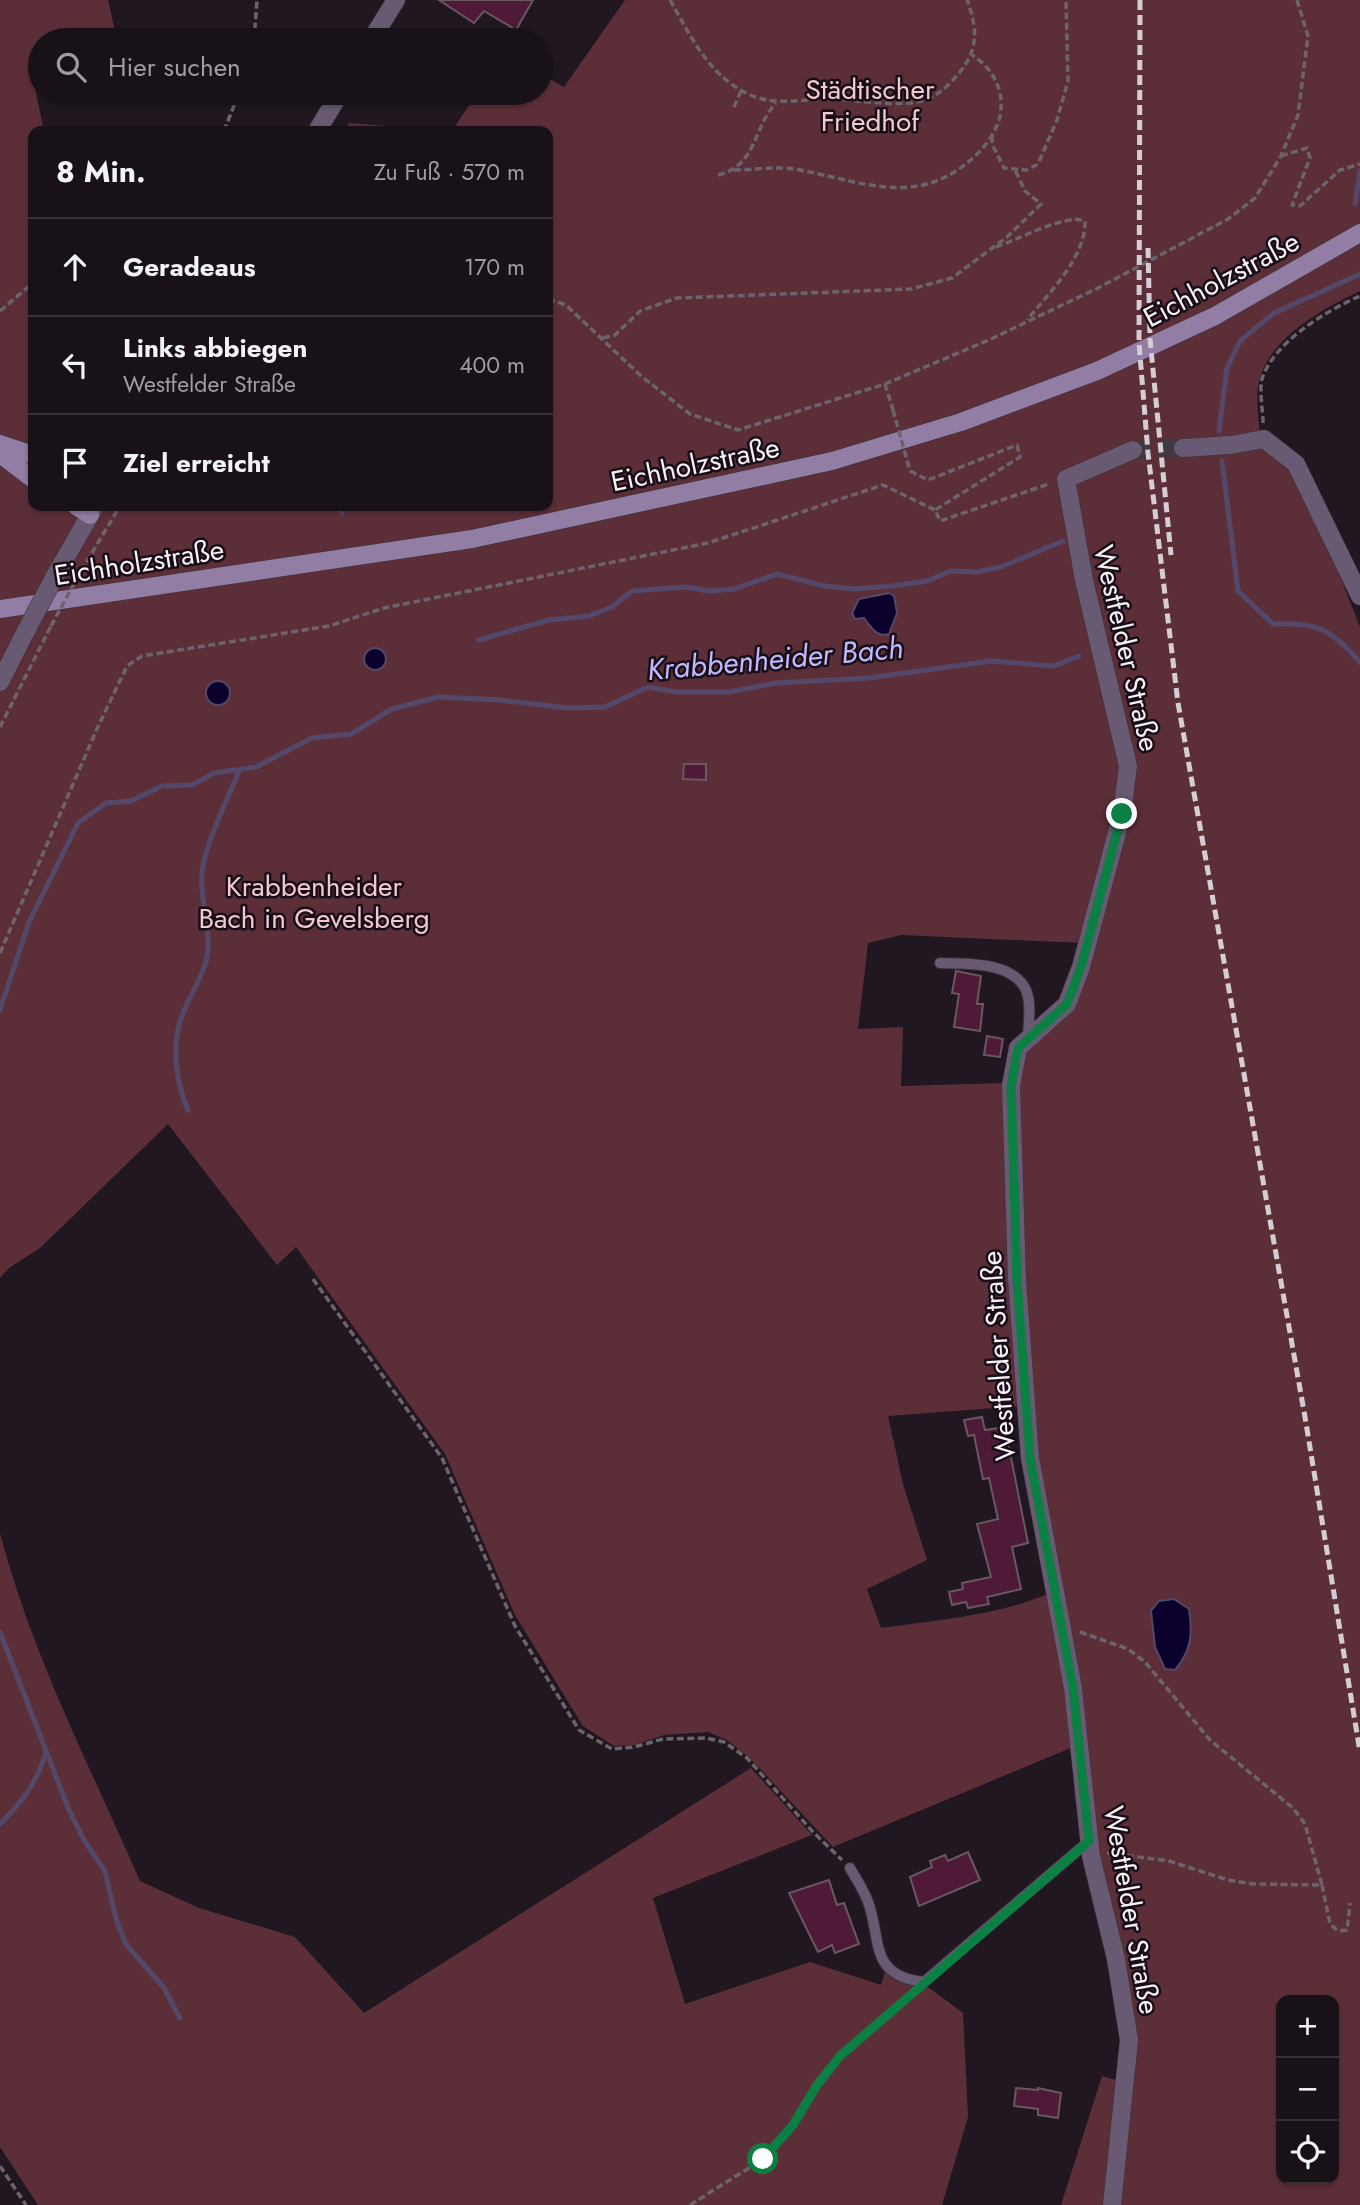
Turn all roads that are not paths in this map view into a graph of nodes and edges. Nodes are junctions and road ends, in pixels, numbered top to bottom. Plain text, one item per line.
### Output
1 (396, 0) edge
2 (379, 28) edge
3 (333, 105) edge
4 (320, 126) edge
5 (1360, 233) edge
6 (0, 444) edge
7 (1184, 448) tunnel mouth
8 (1133, 450) tunnel mouth
9 (28, 453) edge
10 (0, 454) edge
11 (28, 475) edge
12 (86, 511) edge
13 (1360, 596) edge
14 (0, 609) edge
15 (0, 682) edge
16 (940, 963) dead end
17 (1028, 1040) junction
18 (1090, 1846) junction
19 (850, 1868) road end
20 (1112, 2205) edge

1 - 2 street
3 - 4 street
5 - 14 main road, Eichholzstraße
6 - 9 main road
7 - 13 street
8 - 17 street, Westfelder Straße
10 - 11 main road
12 - 15 street, bridge
16 - 17 lane
17 - 18 street, Westfelder Straße
18 - 19 lane
18 - 20 street, Westfelder Straße

